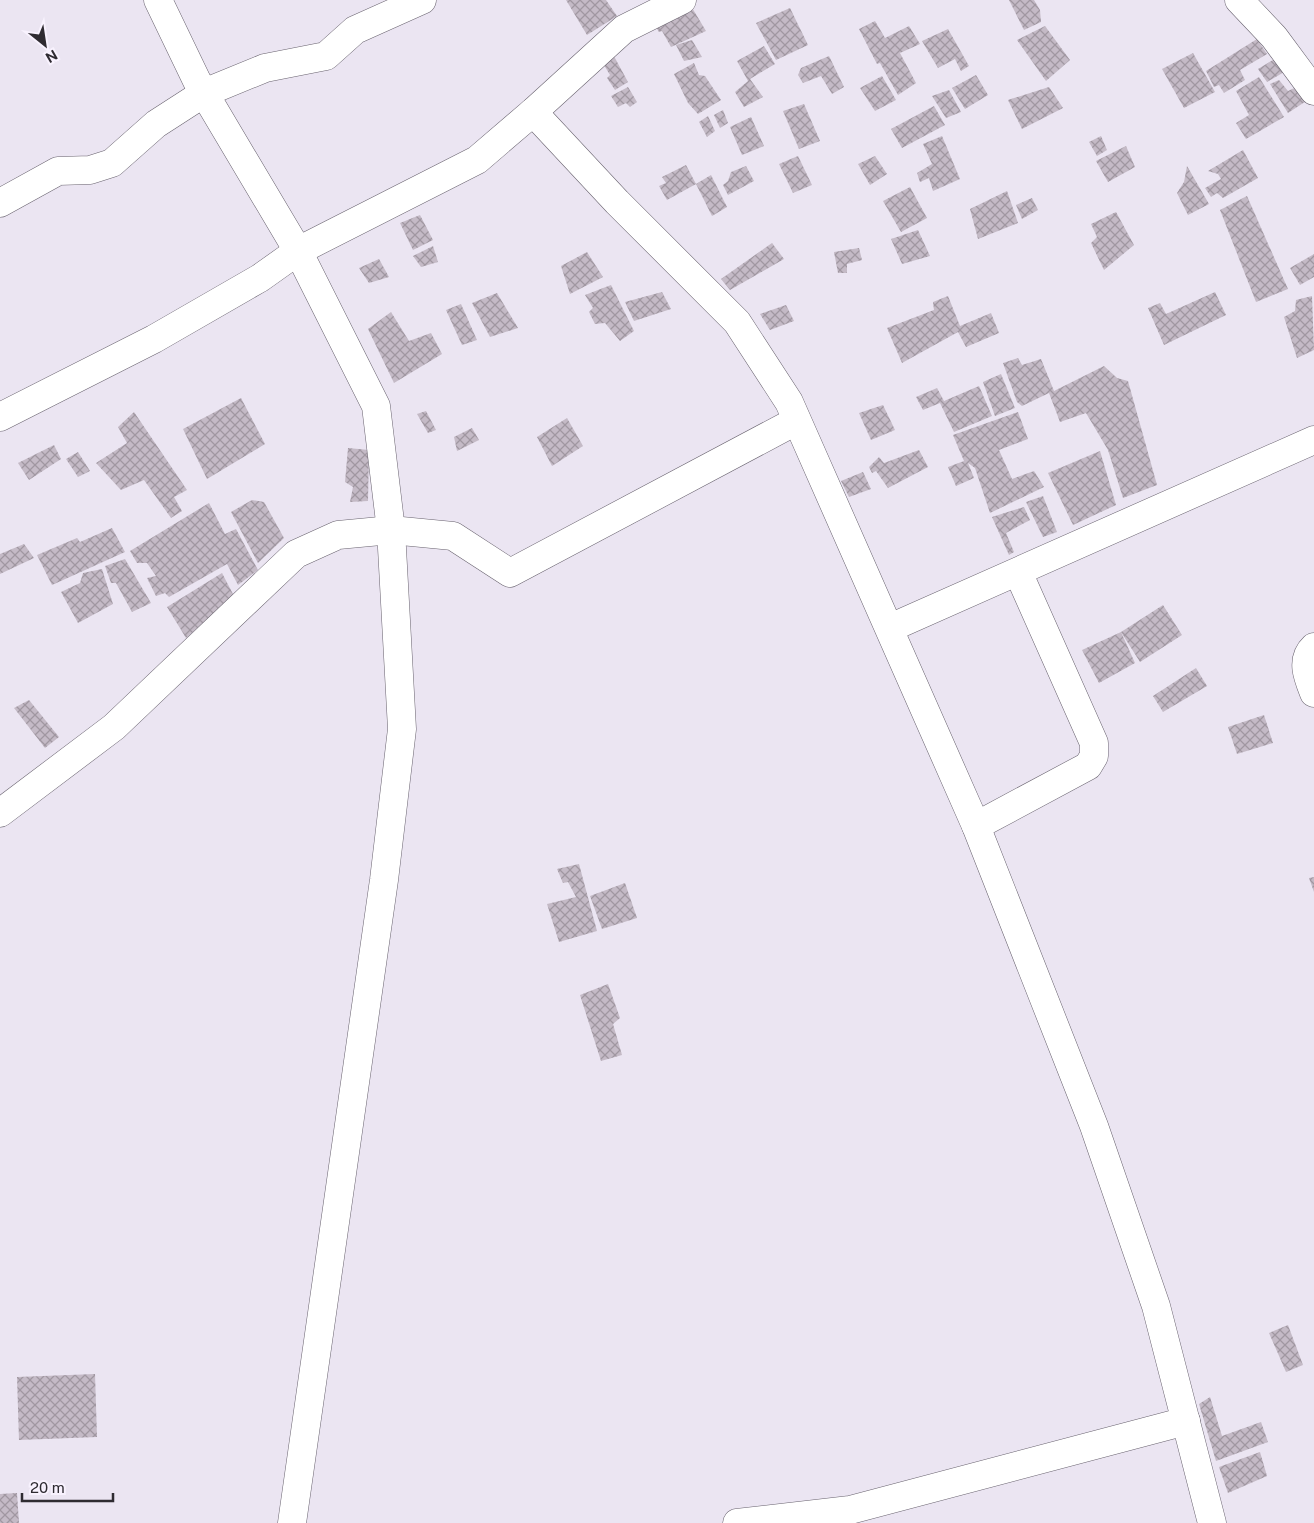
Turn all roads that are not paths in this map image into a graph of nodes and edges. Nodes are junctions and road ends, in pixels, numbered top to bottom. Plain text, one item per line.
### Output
1 (158, 0) edge
2 (422, 0) edge
3 (682, 0) edge
4 (1239, 0) edge
5 (1314, 91) edge
6 (204, 93) junction
7 (534, 112) junction
8 (0, 203) edge
9 (298, 251) junction
10 (0, 417) edge
11 (796, 421) junction
12 (1314, 440) edge
13 (391, 530) junction
14 (1018, 572) junction
15 (890, 628) junction
16 (1314, 646) edge
17 (1314, 693) edge
18 (0, 813) edge
19 (976, 826) junction
20 (1186, 1421) junction
21 (292, 1523) edge
22 (736, 1523) edge
23 (1212, 1523) edge

1 - 6 street
2 - 6 street
3 - 7 street
4 - 5 street
6 - 8 street
6 - 9 street
7 - 9 street
7 - 11 street
9 - 10 street
9 - 13 street
11 - 13 street
11 - 15 street
12 - 14 street
13 - 18 street
13 - 21 street
14 - 15 street
14 - 19 street
15 - 19 street
16 - 17 street
19 - 20 street
20 - 22 street
20 - 23 street

